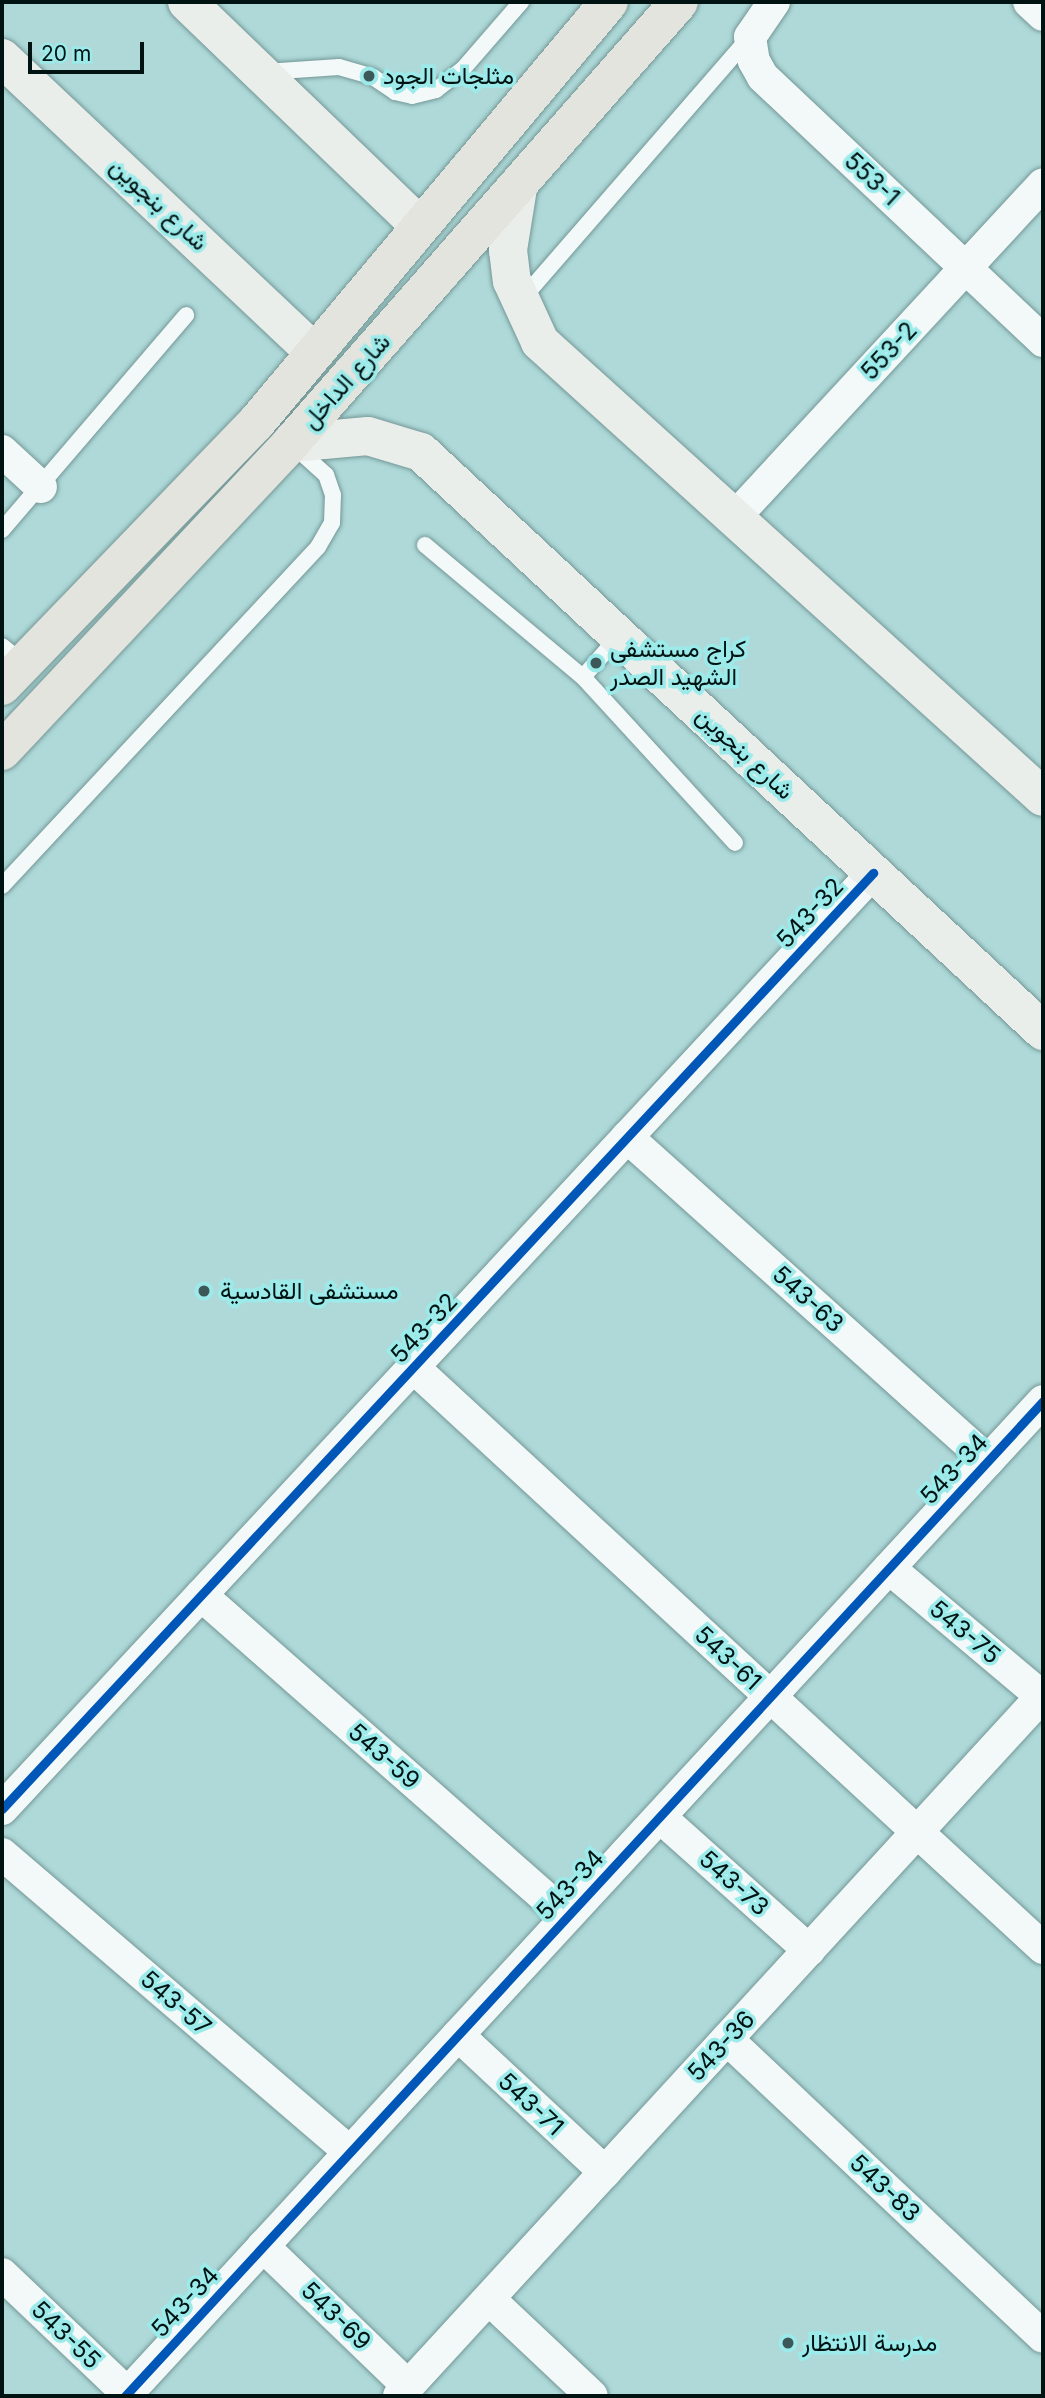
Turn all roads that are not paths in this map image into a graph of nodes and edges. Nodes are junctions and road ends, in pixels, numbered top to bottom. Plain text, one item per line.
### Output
1 (187, 2) edge
2 (522, 2) edge
3 (609, 2) edge
4 (679, 2) edge
5 (774, 2) edge
6 (1029, 2) edge
7 (1043, 15) edge
8 (750, 37) junction
9 (2, 58) edge
10 (262, 72) junction
11 (1043, 184) edge
12 (518, 188) junction
13 (419, 225) junction
14 (966, 268) junction
15 (519, 303) junction
16 (186, 315) dead end
17 (1043, 341) edge
18 (314, 352) junction
19 (291, 443) junction
20 (2, 451) edge
21 (41, 487) junction
22 (734, 519) junction
23 (2, 530) edge
24 (425, 545) dead end
25 (619, 636) junction
26 (9, 665) edge
27 (583, 677) junction
28 (2, 751) edge
29 (1043, 797) edge
30 (735, 843) dead end
31 (873, 873) junction
32 (2, 886) edge
33 (1043, 1031) edge
34 (628, 1137) junction
35 (413, 1367) junction
36 (1043, 1401) edge
37 (988, 1461) junction
38 (889, 1568) junction
39 (201, 1595) junction
40 (1042, 1696) edge
41 (770, 1697) junction
42 (2, 1809) edge
43 (660, 1817) junction
44 (918, 1831) junction
45 (2, 1854) edge
46 (567, 1916) junction
47 (1043, 1948) edge
48 (809, 1950) junction
49 (457, 2035) junction
50 (727, 2039) junction
51 (350, 2152) junction
52 (605, 2172) junction
53 (263, 2246) junction
54 (2, 2274) edge
55 (489, 2299) junction
56 (1043, 2337) edge
57 (404, 2391) edge
58 (127, 2395) edge
59 (592, 2396) edge

1 - 10 street
2 - 10 lane
3 - 13 main road, شارع الداخل
4 - 12 main road, شارع الداخل
5 - 8 street
6 - 7 street
8 - 14 street, 553-1
8 - 15 lane
9 - 18 street, شارع بنجوين
10 - 13 street
11 - 14 street, 553-2
12 - 15 street
12 - 19 main road, شارع الداخل
13 - 18 main road, شارع الداخل
14 - 17 street, 553-1
14 - 22 street, 553-2
15 - 22 street
16 - 21 lane
18 - 26 main road, شارع الداخل
19 - 25 street, شارع بنجوين
19 - 28 main road, شارع الداخل
19 - 32 lane
20 - 21 street
21 - 23 lane
22 - 29 street
24 - 27 lane
25 - 27 lane
25 - 31 street, شارع بنجوين
27 - 30 lane
31 - 33 street, شارع بنجوين
31 - 34 street, 543-32
34 - 35 street, 543-32
34 - 37 street, 543-63
35 - 39 street, 543-32
35 - 41 street, 543-61
36 - 37 street, 543-34
37 - 38 street, 543-34
38 - 40 street, 543-75
38 - 41 street, 543-34
39 - 42 street, 543-32
39 - 46 street, 543-59
40 - 44 street, 543-36
41 - 43 street, 543-34
41 - 44 street, 543-61
43 - 46 street, 543-34
43 - 48 street, 543-73
44 - 47 street, 543-61
44 - 48 street, 543-36
45 - 51 street, 543-57
46 - 49 street, 543-34
48 - 50 street, 543-36
49 - 51 street, 543-34
49 - 52 street, 543-71
50 - 52 street, 543-36
50 - 56 street, 543-83
51 - 53 street, 543-34
52 - 55 street, 543-36
53 - 57 street, 543-69
53 - 58 street, 543-34
54 - 58 street, 543-55
55 - 57 street, 543-36
55 - 59 street

